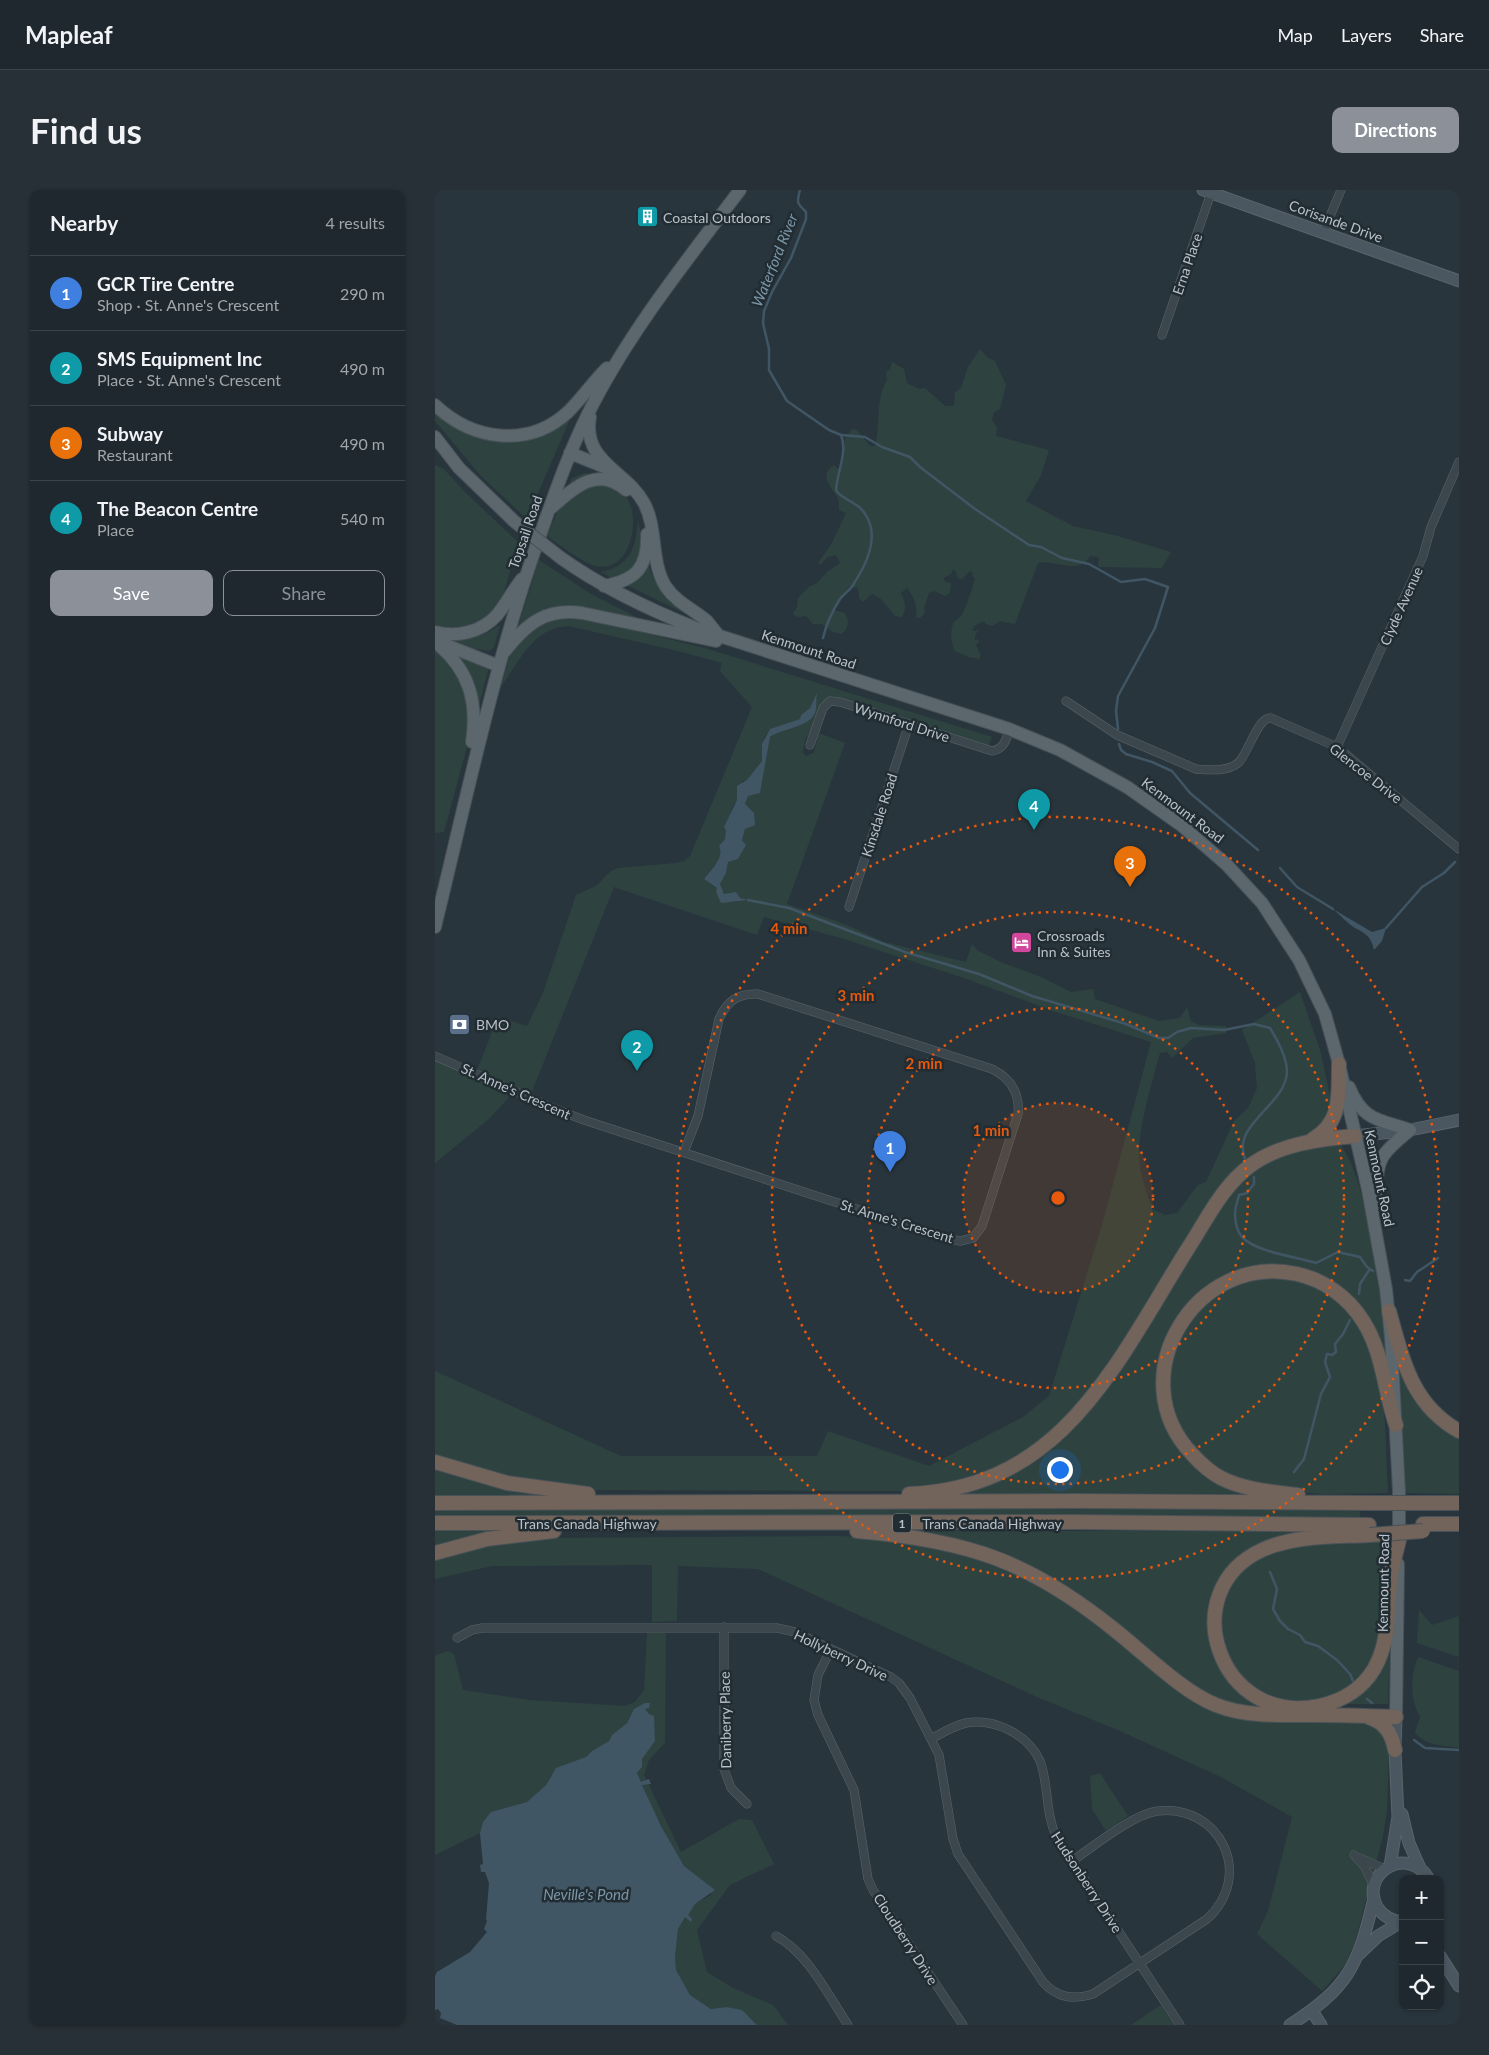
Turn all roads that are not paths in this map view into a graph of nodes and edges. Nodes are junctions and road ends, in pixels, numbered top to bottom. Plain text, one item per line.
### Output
1 (740, 190) edge
2 (1341, 190) edge
3 (1207, 192) edge
4 (1323, 233) junction
5 (1459, 281) edge
6 (1162, 335) dead end
7 (618, 358) junction
8 (435, 405) edge
9 (593, 405) junction
10 (435, 437) edge
11 (570, 453) junction
12 (435, 456) edge
13 (1459, 462) edge
14 (459, 468) junction
15 (615, 473) junction
16 (549, 509) junction
17 (526, 573) junction
18 (604, 586) junction
19 (435, 632) edge
20 (720, 636) junction
21 (435, 641) edge
22 (748, 645) junction
23 (501, 660) junction
24 (1066, 700) dead end
25 (909, 724) junction
26 (1009, 729) junction
27 (810, 745) dead end
28 (1337, 746) junction
29 (468, 790) junction
30 (1459, 848) edge
31 (849, 907) dead end
32 (435, 927) edge
33 (435, 1056) edge
34 (1339, 1064) junction
35 (1459, 1120) edge
36 (1409, 1130) junction
37 (1355, 1136) junction
38 (1306, 1143) junction
39 (684, 1152) junction
40 (1374, 1219) junction
41 (1389, 1311) junction
42 (1396, 1425) junction
43 (1459, 1431) edge
44 (435, 1462) edge
45 (435, 1503) edge
46 (684, 1503) junction
47 (1368, 1503) junction
48 (1459, 1503) edge
49 (435, 1523) edge
50 (692, 1524) junction
51 (1459, 1524) edge
52 (1423, 1528) junction
53 (1459, 1529) edge
54 (1370, 1530) junction
55 (1399, 1540) junction
56 (435, 1553) edge
57 (724, 1628) junction
58 (457, 1638) dead end
59 (831, 1649) junction
60 (1301, 1709) junction
61 (1396, 1714) junction
62 (1365, 1716) junction
63 (931, 1740) junction
64 (1395, 1750) junction
65 (1398, 1785) junction
66 (747, 1804) dead end
67 (1072, 1861) junction
68 (1387, 1867) junction
69 (1420, 1868) junction
70 (1426, 1875) edge
71 (1374, 1893) junction
72 (1399, 1921) edge
73 (1399, 1924) edge
74 (776, 1936) dead end
75 (1357, 1956) junction
76 (1140, 1964) junction
77 (1444, 1965) edge
78 (1459, 1986) edge
79 (1312, 2010) junction
80 (848, 2025) edge
81 (962, 2025) edge
82 (1180, 2025) edge
83 (1290, 2025) edge
84 (1321, 2025) edge

1 - 7 main road, Topsail Road
2 - 4 street
3 - 4 main road, Corisande Drive
3 - 6 street, Erna Place
4 - 5 main road, Corisande Drive
7 - 8 main road
7 - 9 main road, Topsail Road
9 - 11 main road, Topsail Road
9 - 15 main road
10 - 14 main road, Kenmount Road
11 - 15 main road
11 - 16 main road, Topsail Road
12 - 14 main road
13 - 28 street, Clyde Avenue
14 - 18 main road, Kenmount Road, bridge
15 - 20 main road
16 - 17 main road, Topsail Road
16 - 18 main road
17 - 19 main road
17 - 23 main road, Topsail Road
18 - 20 main road, Kenmount Road
20 - 22 main road, Kenmount Road
21 - 23 main road
21 - 29 main road
22 - 23 main road
22 - 26 main road, Kenmount Road
23 - 29 main road, Topsail Road
24 - 28 street, Glencoe Drive
25 - 26 street, Wynnford Drive
25 - 27 street, Wynnford Drive
25 - 31 street, Kinsdale Road
26 - 34 main road, Kenmount Road
28 - 30 street, Glencoe Drive
29 - 32 main road, Topsail Road
33 - 39 street, St. Anne's Crescent
34 - 36 main road
34 - 37 main road, Kenmount Road
34 - 38 highway
35 - 36 main road
36 - 37 main road
36 - 40 main road
37 - 38 highway
37 - 40 main road, Kenmount Road
38 - 46 highway
39 - 39 street, St. Anne's Crescent
40 - 41 main road, Kenmount Road
41 - 42 main road, Kenmount Road
41 - 43 highway
42 - 47 highway
42 - 55 main road, Kenmount Road
44 - 46 highway
45 - 46 highway, Trans Canada Highway / 1
46 - 47 highway, Trans Canada Highway / 1
47 - 48 highway, Trans Canada Highway / 1, bridge
49 - 50 highway, Trans Canada Highway / 1
50 - 54 highway, Trans Canada Highway / 1
50 - 56 highway
50 - 62 highway
51 - 52 highway, Trans Canada Highway / 1
52 - 53 highway
52 - 54 highway, Trans Canada Highway / 1
54 - 60 highway
55 - 60 highway
55 - 61 main road, Kenmount Road
57 - 58 street, Hollyberry Drive
57 - 59 street, Hollyberry Drive
57 - 66 street, Daniberry Place
59 - 63 street, Hollyberry Drive
59 - 81 street, Cloudberry Drive
60 - 61 highway
61 - 62 highway
61 - 64 main road, Kenmount Road
62 - 64 highway
63 - 67 street, Hudsonberry Drive
63 - 76 street, Hollyberry Drive
64 - 65 main road, Kenmount Road
65 - 68 main road, Kenmount Road
65 - 69 main road, Kenmount Road
67 - 76 street, Hudsonberry Drive
67 - 76 street
68 - 69 main road
68 - 71 main road
68 - 71 street
69 - 70 main road, Kenmount Road
71 - 72 main road
71 - 75 main road
73 - 75 main road
74 - 80 street
75 - 79 main road
76 - 82 street, Hudsonberry Drive
77 - 78 main road
79 - 83 main road
79 - 84 main road

